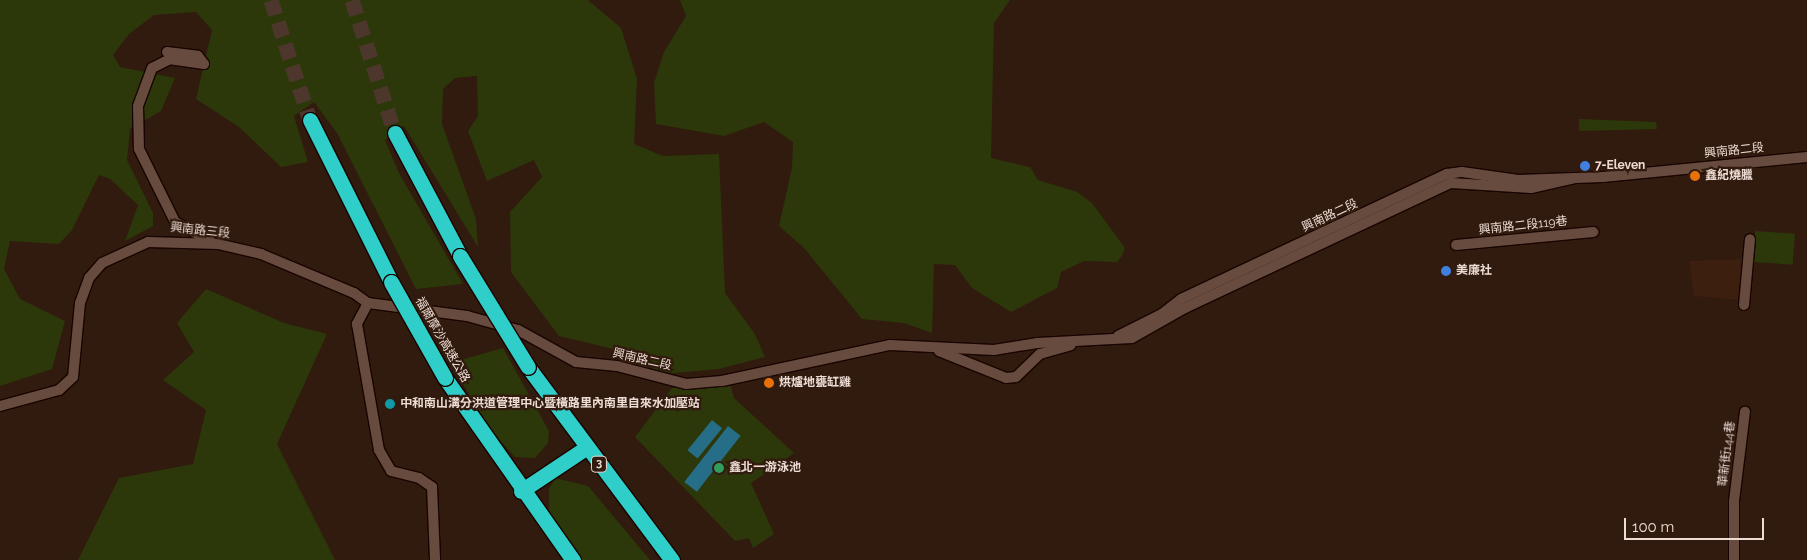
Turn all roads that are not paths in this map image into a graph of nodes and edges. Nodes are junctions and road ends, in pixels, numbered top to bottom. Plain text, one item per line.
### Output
1 (167, 52) dead end
2 (310, 120) tunnel mouth
3 (395, 133) tunnel mouth
4 (1807, 157) edge
5 (1593, 232) dead end
6 (1750, 239) dead end
7 (218, 244) junction
8 (1456, 245) dead end
9 (368, 303) junction
10 (1744, 305) dead end
11 (1092, 340) junction
12 (916, 345) junction
13 (0, 406) edge
14 (1745, 412) dead end
15 (587, 447) junction
16 (521, 492) junction
17 (435, 560) edge
18 (573, 560) edge
19 (672, 560) edge
20 (1734, 560) edge

1 - 7 street
2 - 16 highway, 福爾摩沙高速公路, bridge
3 - 15 highway, 3, bridge
4 - 11 street, 興南路二段
5 - 8 street, 興南路二段119巷
6 - 10 street
7 - 9 street, 興南路三段
7 - 13 street, 興南路三段
9 - 12 street, 興南路二段
9 - 17 street
11 - 12 street, 興南路二段
11 - 12 street, 興南路二段
14 - 20 street, 華新街144巷
15 - 16 highway
15 - 19 highway, 3
16 - 18 highway, 福爾摩沙高速公路

